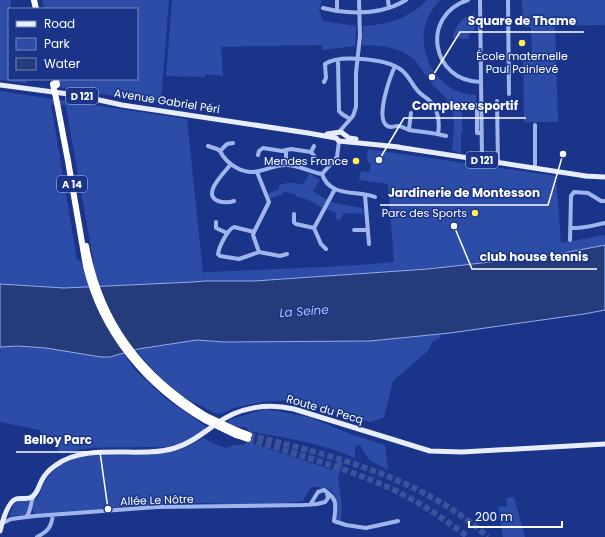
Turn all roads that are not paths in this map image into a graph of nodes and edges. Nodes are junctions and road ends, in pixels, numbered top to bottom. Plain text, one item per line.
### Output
1 (337, 0) edge
2 (358, 0) edge
3 (388, 0) edge
4 (406, 0) edge
5 (468, 0) edge
6 (480, 0) edge
7 (508, 0) edge
8 (323, 8) dead end
9 (389, 8) junction
10 (337, 11) junction
11 (360, 12) junction
12 (357, 59) junction
13 (338, 60) junction
14 (395, 66) junction
15 (54, 82) edge
16 (324, 82) dead end
17 (481, 82) junction
18 (0, 85) edge
19 (509, 94) dead end
20 (497, 101) dead end
21 (481, 105) junction
22 (411, 113) dead end
23 (349, 119) junction
24 (535, 125) dead end
25 (409, 129) junction
26 (482, 133) junction
27 (438, 134) junction
28 (340, 136) junction
29 (446, 136) dead end
30 (233, 143) dead end
31 (208, 146) dead end
32 (314, 146) dead end
33 (286, 150) junction
34 (220, 151) junction
35 (312, 152) junction
36 (438, 154) junction
37 (258, 155) dead end
38 (314, 157) dead end
39 (482, 161) junction
40 (497, 163) junction
41 (231, 164) junction
42 (286, 165) junction
43 (535, 168) junction
44 (257, 172) junction
45 (322, 174) junction
46 (586, 176) junction
47 (605, 177) edge
48 (335, 189) junction
49 (365, 195) junction
50 (375, 197) dead end
51 (234, 201) dead end
52 (605, 201) edge
53 (294, 214) dead end
54 (216, 222) dead end
55 (605, 222) edge
56 (314, 228) junction
57 (570, 228) junction
58 (354, 230) dead end
59 (367, 230) junction
60 (254, 232) junction
61 (226, 233) junction
62 (570, 240) dead end
63 (369, 244) dead end
64 (326, 249) dead end
65 (259, 252) junction
66 (287, 254) dead end
67 (248, 437) tunnel mouth
68 (605, 444) edge
69 (327, 493) junction
70 (20, 499) junction
71 (29, 501) junction
72 (325, 502) junction
73 (335, 502) junction
74 (11, 503) junction
75 (310, 505) junction
76 (29, 509) junction
77 (53, 515) junction
78 (35, 516) junction
79 (26, 517) junction
80 (8, 519) junction
81 (398, 521) dead end
82 (1, 529) edge
83 (37, 537) edge

1 - 10 street
2 - 11 street
3 - 9 street
4 - 9 street
5 - 17 street
6 - 17 street
7 - 19 street
8 - 10 street
9 - 11 street
10 - 11 street
11 - 12 street
12 - 13 street
12 - 14 street
12 - 23 street
13 - 16 street
13 - 23 street
14 - 25 street
14 - 27 street
15 - 67 highway, A 14, bridge
17 - 21 street
18 - 28 main road, Avenue Gabriel Péri / D 121
20 - 40 street
21 - 26 street
21 - 26 street
22 - 25 street
23 - 28 street
24 - 43 street
25 - 27 street
26 - 39 street
27 - 29 street
28 - 36 main road, Avenue Gabriel Péri / D 121
28 - 45 street
30 - 34 street
31 - 34 street
32 - 35 street
33 - 35 street
33 - 37 street
33 - 42 street
34 - 41 street
35 - 38 street
36 - 39 main road, Avenue Gabriel Péri / D 121
36 - 39 main road, Avenue Gabriel Péri / D 121
39 - 40 main road, Avenue Gabriel Péri / D 121
40 - 43 main road, Avenue Gabriel Péri / D 121
40 - 46 main road, Avenue Gabriel Péri / D 121
41 - 44 street
41 - 51 street
42 - 44 street
42 - 45 street
43 - 46 main road, Avenue Gabriel Péri / D 121
44 - 60 street
45 - 48 street
46 - 47 main road, Avenue Gabriel Péri / D 121
48 - 49 street
48 - 56 street
49 - 50 street
49 - 59 street
52 - 57 street
53 - 56 street
54 - 61 street
55 - 57 street
56 - 64 street
57 - 62 street
58 - 59 street
59 - 63 street
60 - 61 street
60 - 65 street
61 - 65 street
65 - 66 street
68 - 71 main road, Route du Pecq
69 - 72 street
69 - 73 street
69 - 75 street
70 - 71 main road
70 - 74 main road
70 - 80 main road
71 - 76 street
72 - 73 street, Allée Le Nôtre
72 - 75 street, Allée Le Nôtre
73 - 81 street
74 - 80 street
74 - 82 main road
75 - 77 street, Allée Le Nôtre
76 - 78 street
76 - 79 street
77 - 78 street, Allée Le Nôtre
77 - 83 street
78 - 79 street, Allée Le Nôtre
79 - 80 street, Allée Le Nôtre
80 - 82 main road

